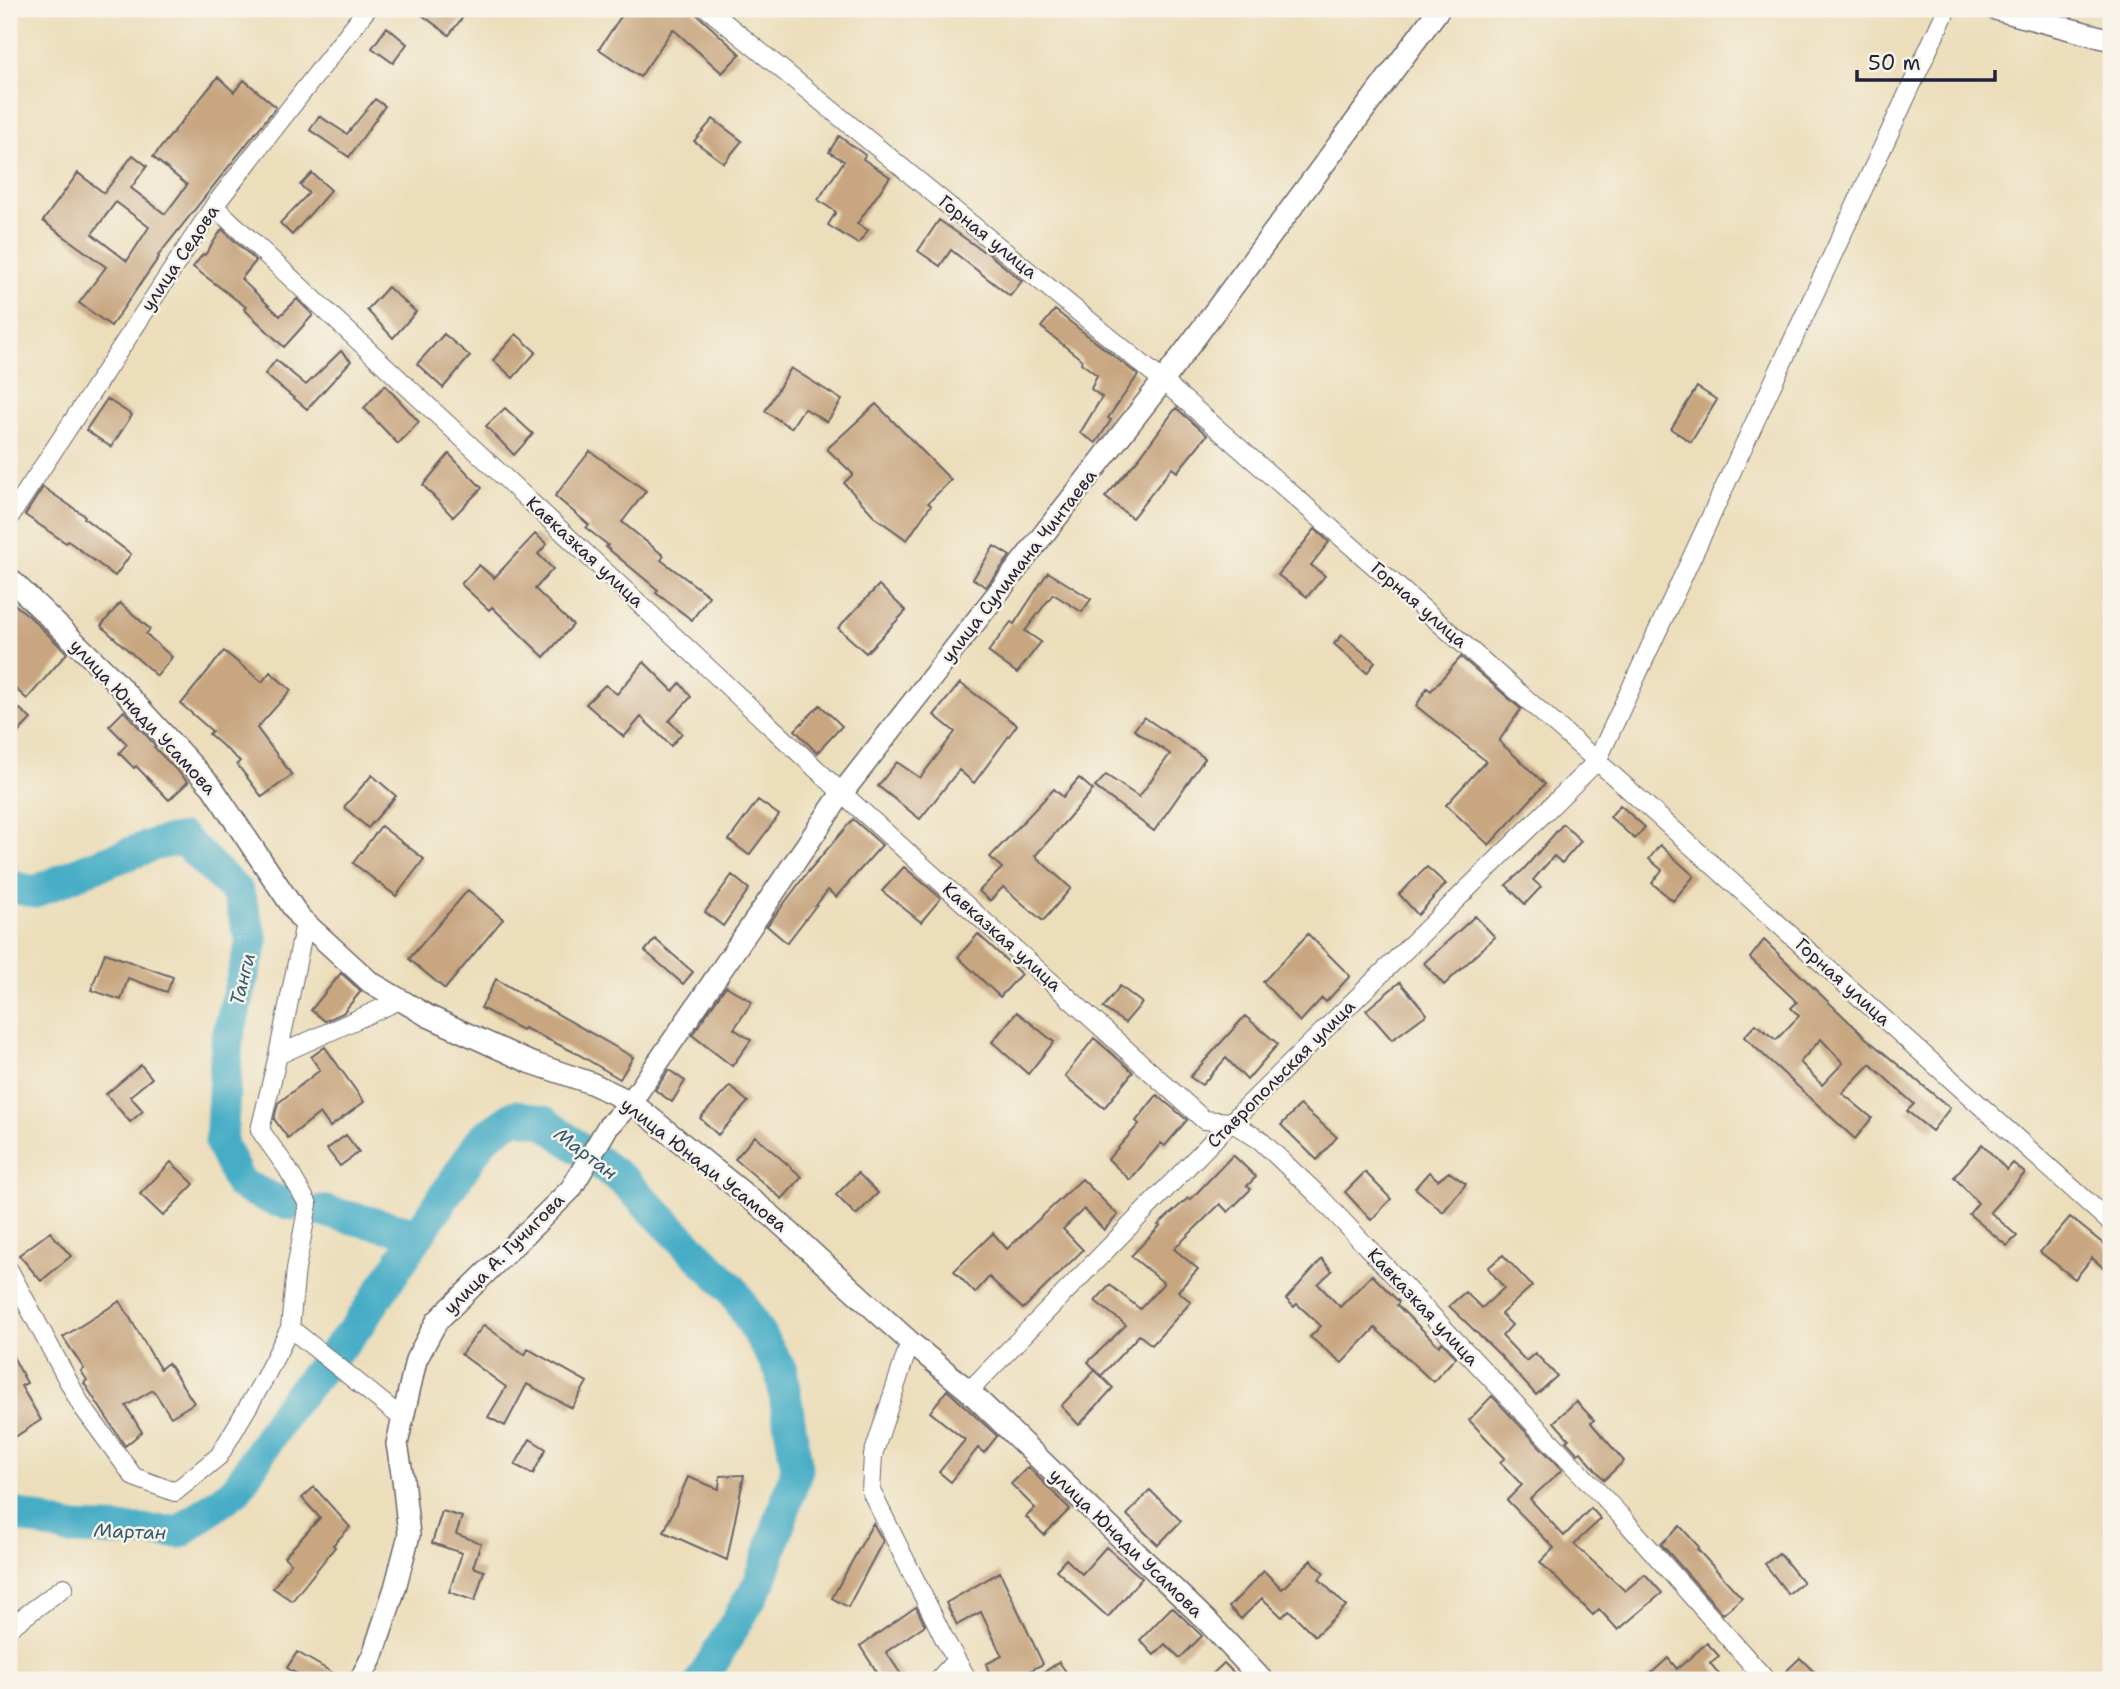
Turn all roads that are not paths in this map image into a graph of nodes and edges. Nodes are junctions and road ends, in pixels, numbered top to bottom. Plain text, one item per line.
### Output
1 (367, 9) edge
2 (708, 9) edge
3 (1439, 9) edge
4 (1947, 9) edge
5 (1994, 9) edge
6 (2111, 40) edge
7 (214, 206) junction
8 (1163, 382) junction
9 (9, 518) edge
10 (9, 578) edge
11 (1597, 761) junction
12 (842, 793) junction
13 (305, 923) junction
14 (400, 1000) junction
15 (278, 1055) junction
16 (631, 1102) junction
17 (1231, 1122) junction
18 (607, 1128) joint
19 (2111, 1223) edge
20 (9, 1270) edge
21 (290, 1328) junction
22 (910, 1342) junction
23 (969, 1391) junction
24 (402, 1418) junction
25 (64, 1587) dead end
26 (9, 1629) edge
27 (956, 1660) junction
28 (360, 1680) edge
29 (938, 1680) edge
30 (968, 1680) edge
31 (1262, 1680) edge
32 (1766, 1680) edge

1 - 7 street, улица Седова
2 - 8 street, Горная улица
3 - 8 street, улица Сулимана Чинтаева
4 - 11 street
5 - 6 street
7 - 9 street, улица Седова
7 - 12 street, Кавказкая улица
8 - 11 street, Горная улица
8 - 12 street, улица Сулимана Чинтаева
10 - 13 street, улица Юнади Усамова
11 - 17 street, Ставропольская улица
11 - 19 street, Горная улица
12 - 16 street, улица Сулимана Чинтаева
12 - 17 street, Кавказкая улица
13 - 14 street, улица Юнади Усамова
13 - 15 street
14 - 15 street
14 - 16 street, улица Юнади Усамова
15 - 21 street
16 - 18 street, улица Сулимана Чинтаева
16 - 22 street, улица Юнади Усамова
17 - 23 street, Ставропольская улица
17 - 32 street, Кавказкая улица
18 - 24 street, улица А. Гучигова
20 - 21 street
21 - 24 street
22 - 23 street, улица Юнади Усамова
22 - 27 street
23 - 31 street, улица Юнади Усамова
24 - 28 street, улица А. Гучигова
25 - 26 street
27 - 29 street
27 - 30 street

